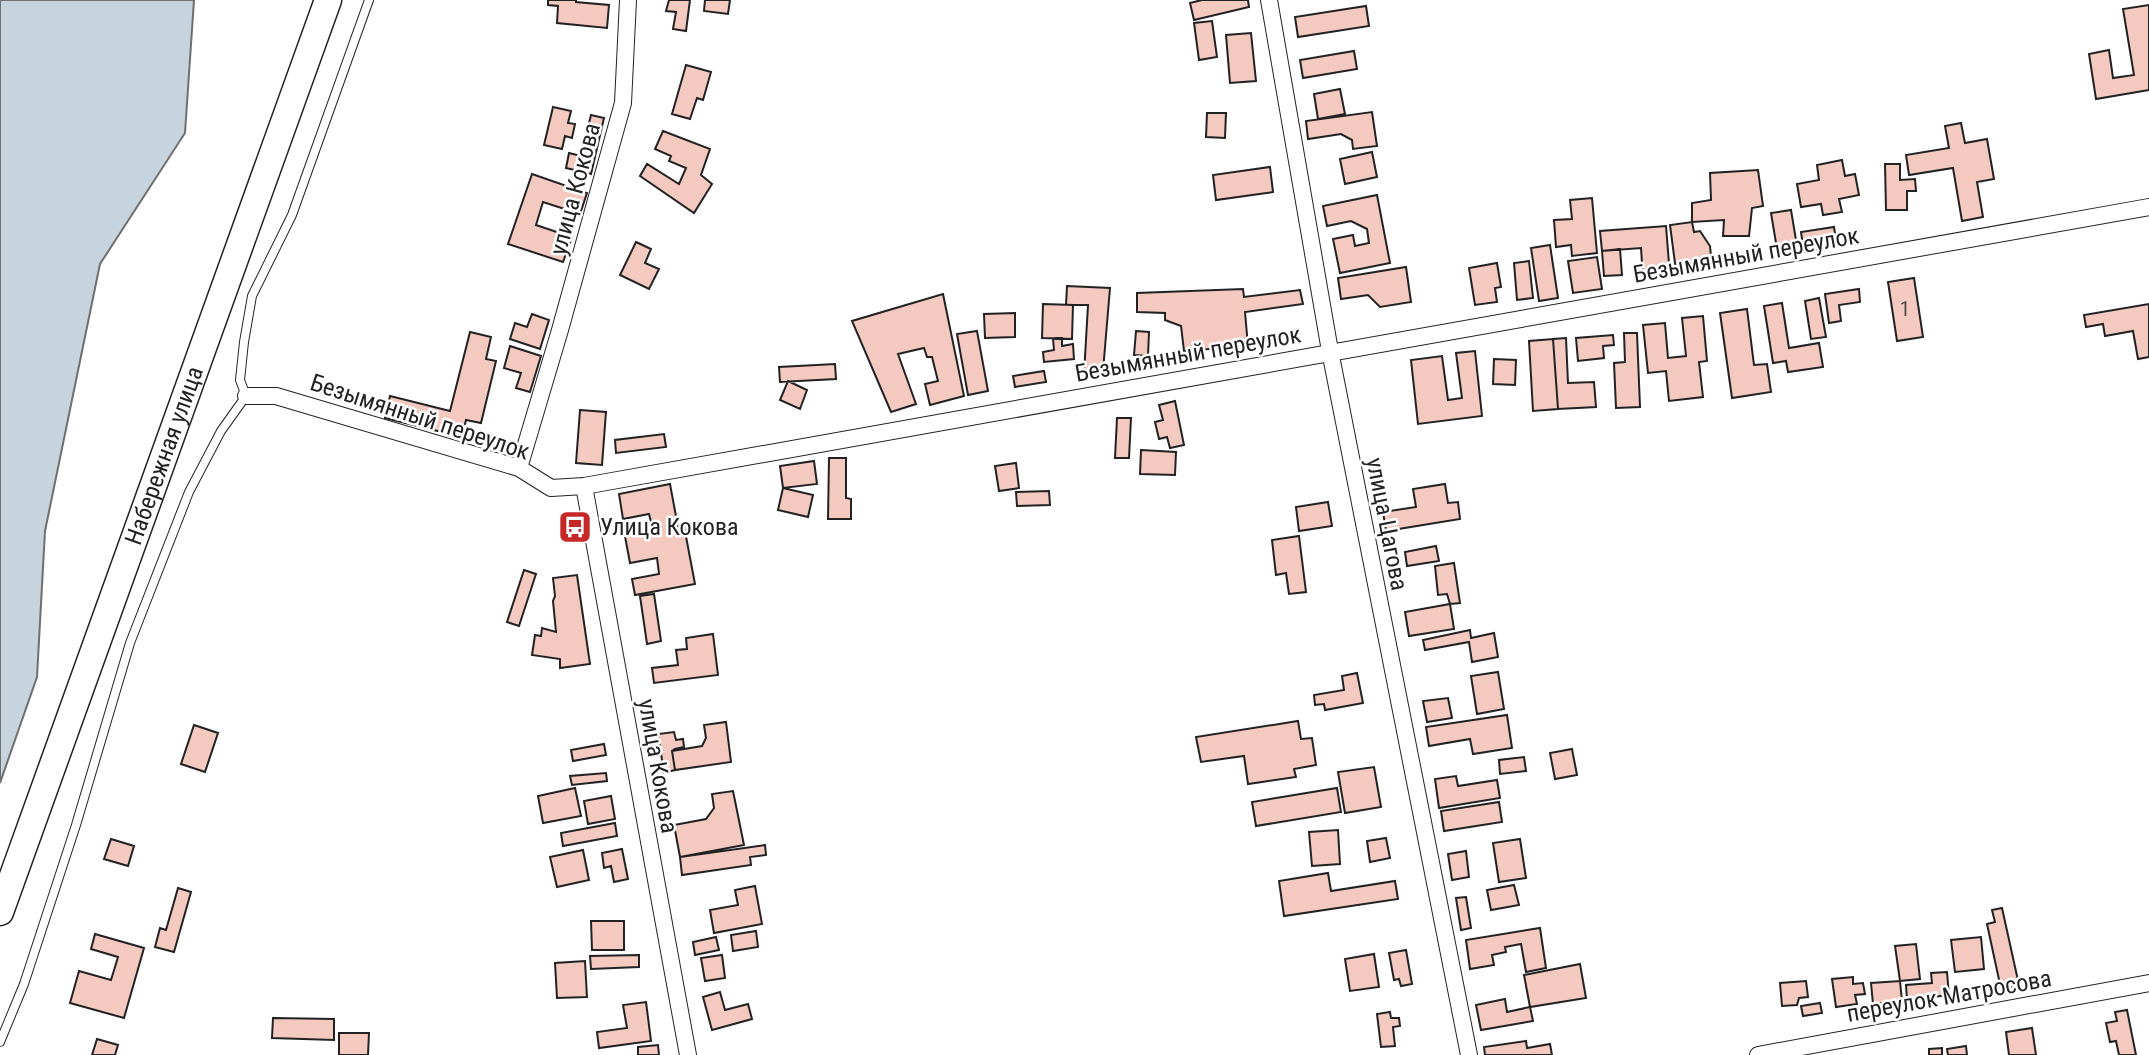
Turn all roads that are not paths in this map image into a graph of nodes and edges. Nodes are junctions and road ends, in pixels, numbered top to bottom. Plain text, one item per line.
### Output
1 (328, 0) edge
2 (369, 0) edge
3 (628, 0) edge
4 (1269, 0) edge
5 (2149, 207) edge
6 (1330, 351) junction
7 (246, 396) junction
8 (519, 468) junction
9 (584, 486) junction
10 (0, 912) edge
11 (2149, 983) edge
12 (0, 1042) edge
13 (688, 1055) edge
14 (1469, 1055) edge
15 (1758, 1055) edge

1 - 10 main road, Набережная улица
2 - 7 lane
3 - 8 street, улица Кокова
4 - 6 street, улица Цагова
5 - 6 street, Безымянный переулок
6 - 9 street, Безымянный переулок
6 - 14 street, улица Цагова
7 - 8 street, Безымянный переулок
7 - 12 lane
8 - 9 street, Безымянный переулок
9 - 13 street, улица Кокова
11 - 15 street, переулок Матросова

